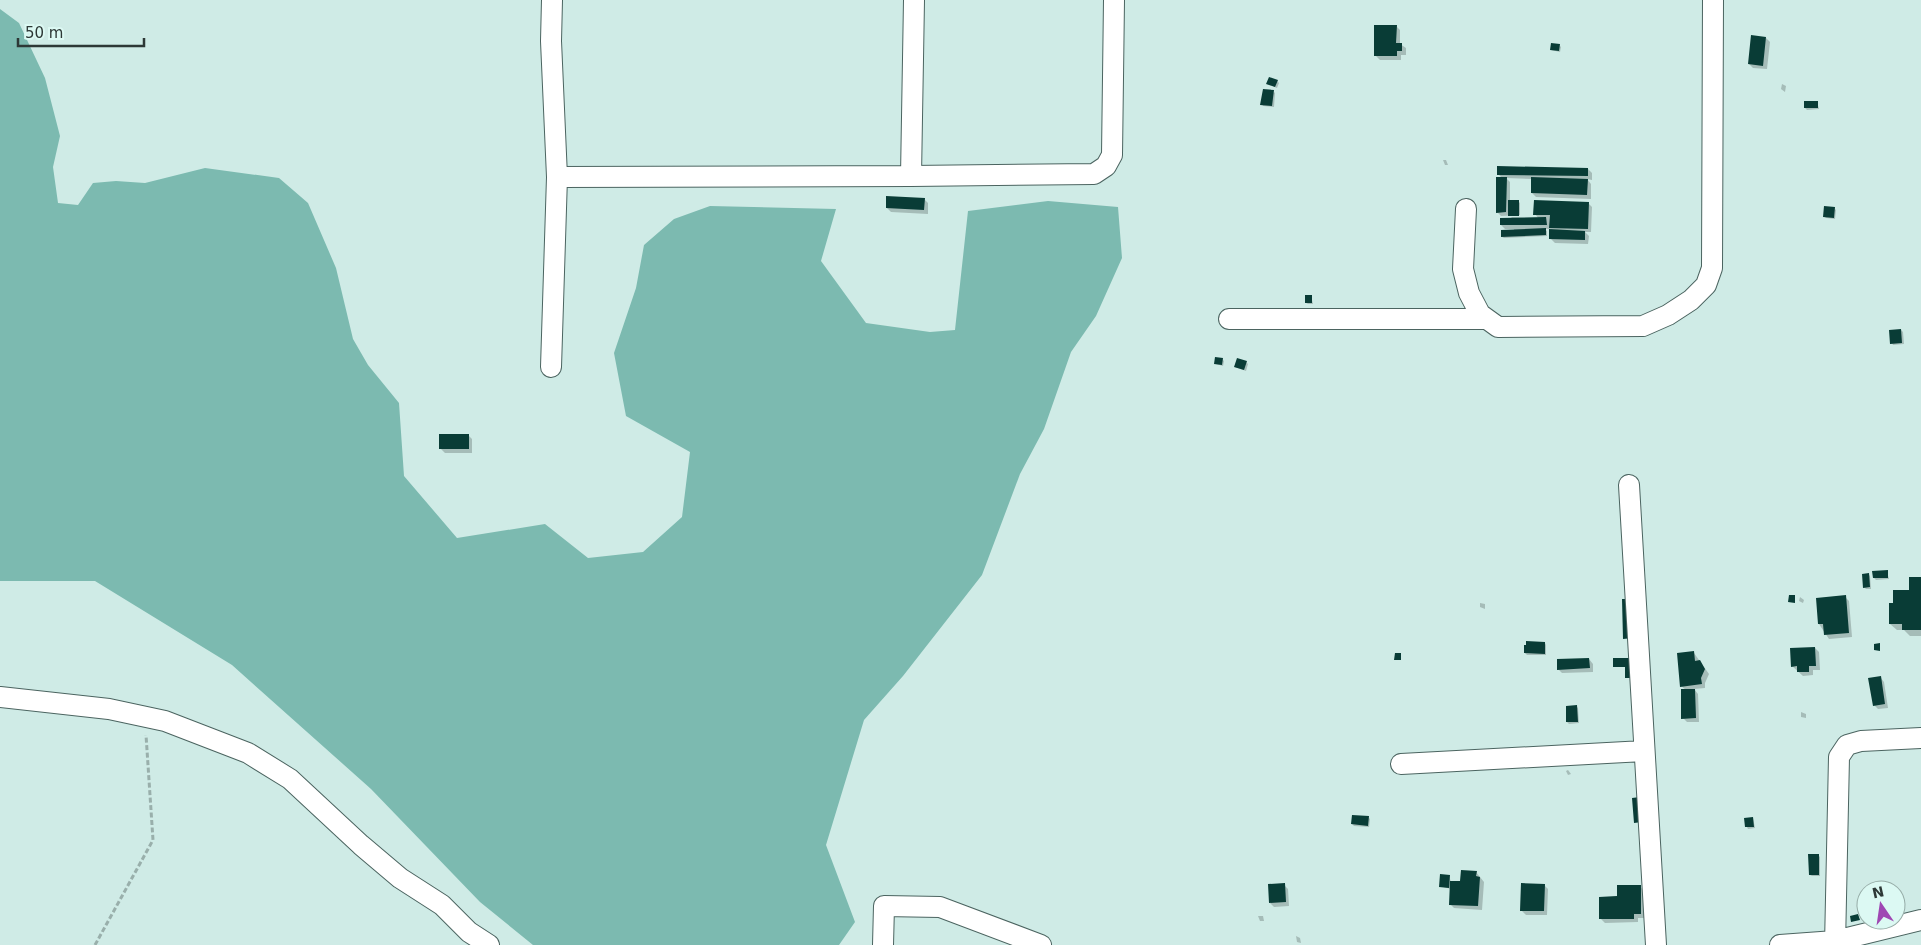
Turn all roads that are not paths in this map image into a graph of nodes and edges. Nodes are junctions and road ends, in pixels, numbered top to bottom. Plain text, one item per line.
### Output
1 (552, 0) edge
2 (914, 0) edge
3 (1114, 0) edge
4 (1713, 0) edge
5 (911, 176) junction
6 (557, 177) junction
7 (1466, 210) dead end
8 (1229, 319) dead end
9 (1486, 319) junction
10 (551, 367) dead end
11 (1629, 485) dead end
12 (0, 697) edge
13 (1921, 738) edge
14 (1644, 751) junction
15 (1401, 764) dead end
16 (1921, 920) edge
17 (1835, 943) edge
18 (489, 945) edge
19 (884, 945) edge
20 (1041, 945) edge
21 (1656, 945) edge
22 (1780, 945) edge

1 - 6 street
2 - 5 street
3 - 5 street
4 - 9 street
5 - 6 street
6 - 10 street
7 - 9 street
8 - 9 street
11 - 14 street
12 - 18 street
13 - 17 street
14 - 15 street
14 - 21 street
16 - 17 street
17 - 22 street
19 - 20 street

